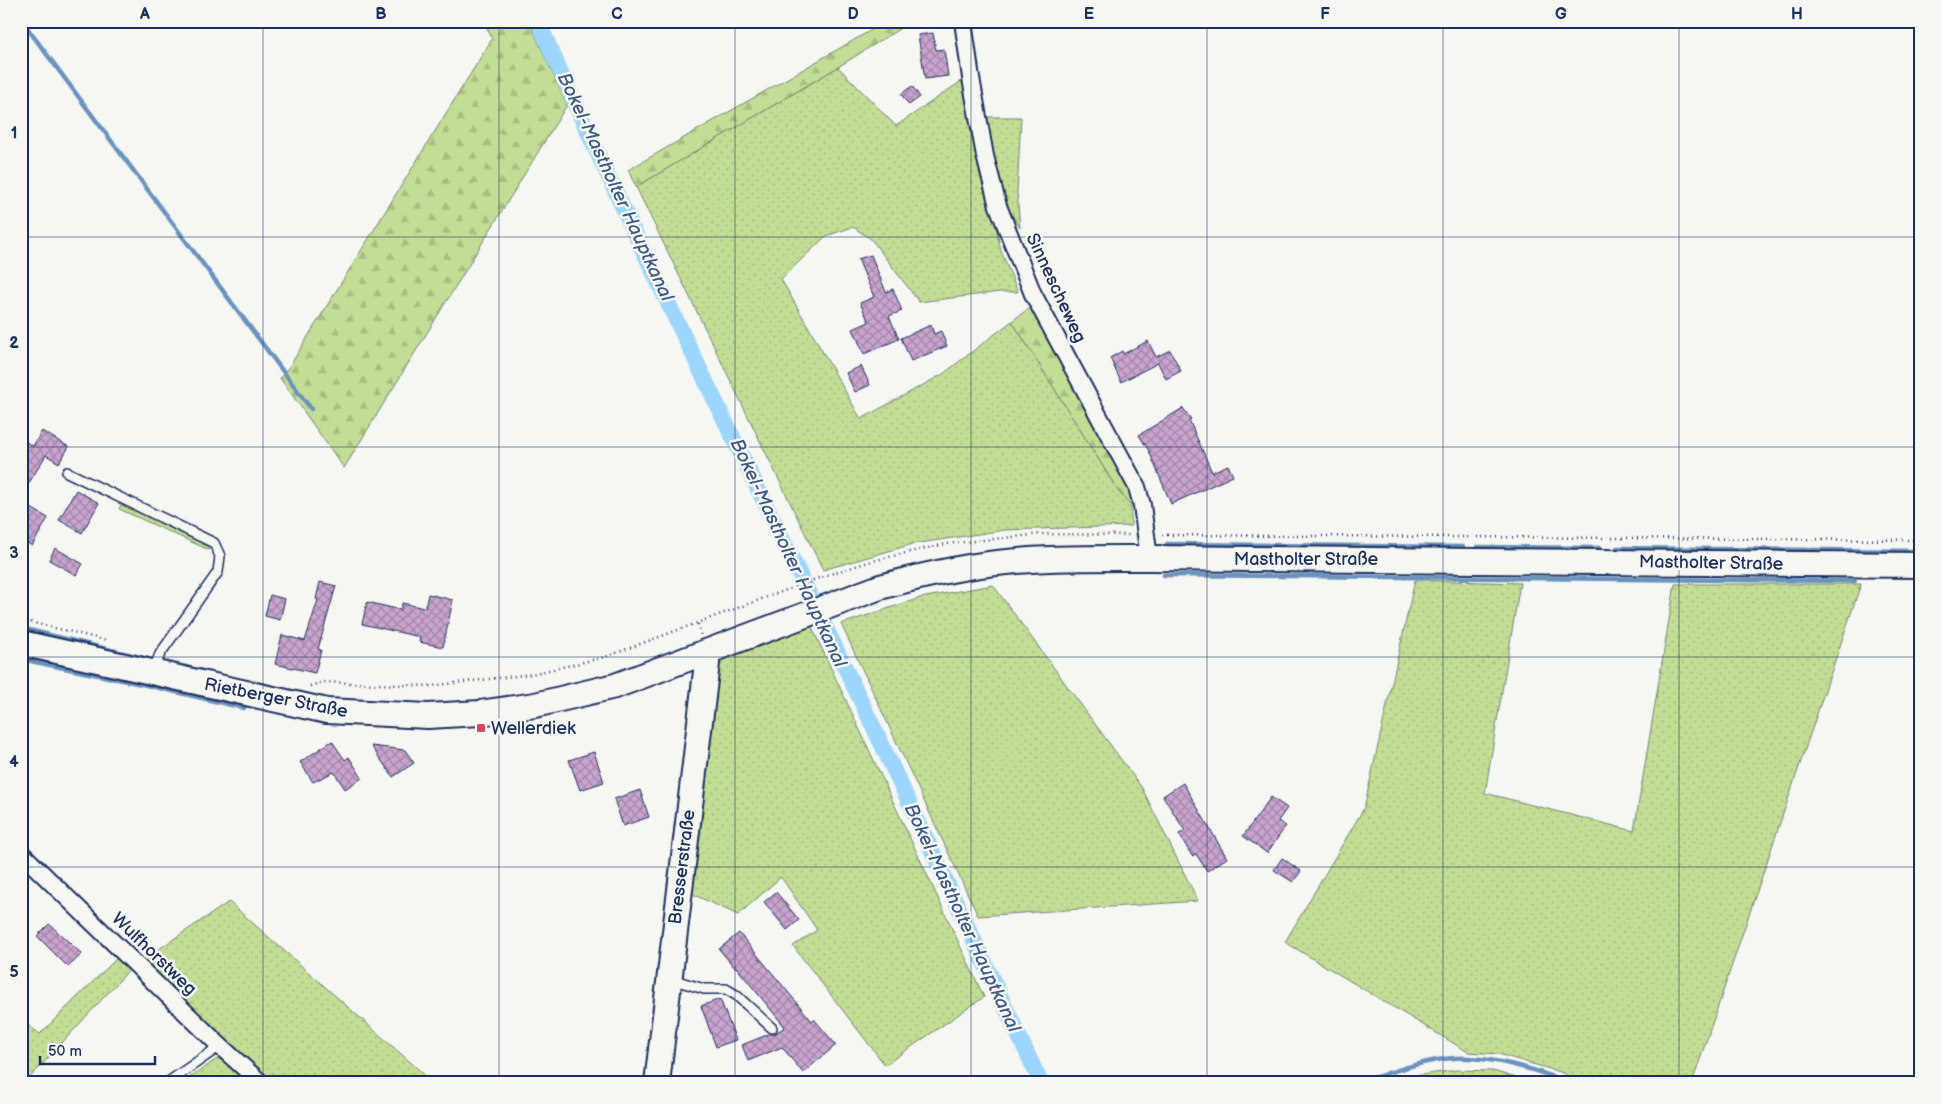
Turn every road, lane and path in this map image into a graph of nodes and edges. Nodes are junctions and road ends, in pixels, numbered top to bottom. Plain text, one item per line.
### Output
1 (963, 21) edge
2 (67, 472) dead end
3 (1149, 558) junction
4 (1921, 566) edge
5 (824, 576) dead end
6 (21, 620) edge
7 (114, 642) dead end
8 (21, 643) edge
9 (705, 652) junction
10 (152, 673) junction
11 (307, 688) dead end
12 (21, 853) edge
13 (669, 979) junction
14 (772, 1028) dead end
15 (220, 1046) junction
16 (167, 1083) edge
17 (261, 1083) edge
18 (657, 1083) edge

1 - 3 street, Sinnescheweg
2 - 10 lane
3 - 4 main road, Mastholter Straße
3 - 9 main road, Mastholter Straße
5 - 11 path
6 - 7 path
8 - 10 main road, Rietberger Straße
9 - 10 main road, Rietberger Straße
9 - 13 main road, Bresserstraße
12 - 15 street, Wulfhorstweg
13 - 14 lane
13 - 18 main road, Bresserstraße
15 - 16 lane
15 - 17 street, Wulfhorstweg

